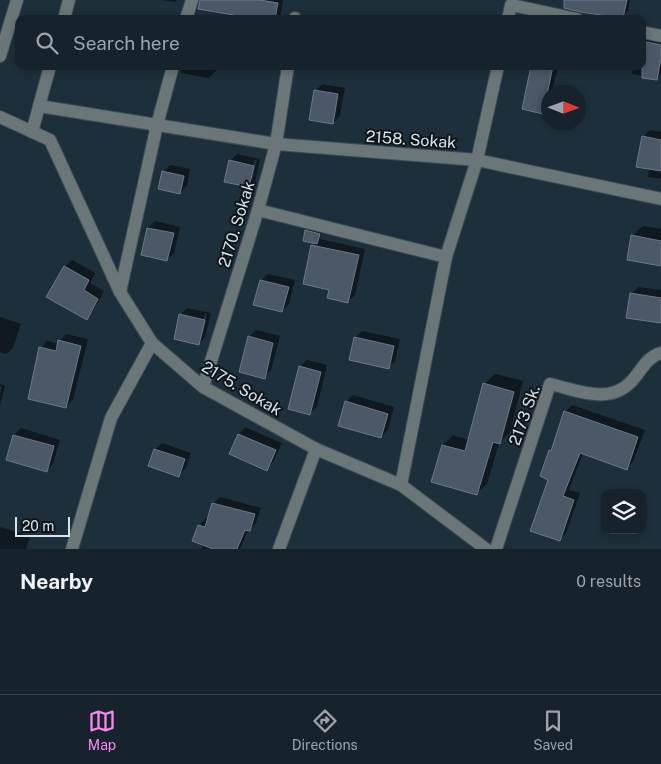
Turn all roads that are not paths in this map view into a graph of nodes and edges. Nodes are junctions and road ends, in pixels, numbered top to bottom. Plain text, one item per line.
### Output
1 (17, 0) edge
2 (69, 0) edge
3 (192, 0) edge
4 (65, 15) edge
5 (187, 15) edge
6 (509, 15) edge
7 (558, 15) edge
8 (646, 33) edge
9 (661, 36) edge
10 (0, 56) edge
11 (49, 70) edge
12 (172, 70) edge
13 (287, 70) edge
14 (497, 70) edge
15 (39, 106) junction
16 (1, 120) edge
17 (157, 125) junction
18 (32, 132) junction
19 (276, 144) junction
20 (478, 160) junction
21 (661, 200) edge
22 (258, 210) junction
23 (446, 257) junction
24 (120, 292) junction
25 (152, 344) junction
26 (661, 353) edge
27 (203, 387) junction
28 (316, 449) junction
29 (401, 485) junction
30 (72, 549) edge
31 (279, 549) edge
32 (486, 549) edge
33 (496, 549) edge

1 - 10 street
2 - 4 street
3 - 5 street
6 - 7 street
8 - 9 street
11 - 15 street
12 - 17 street
13 - 19 street, 2170. Sokak
14 - 20 street
15 - 17 street, 2158. Sokak
15 - 18 street
16 - 18 street, 2175. Sokak
17 - 19 street, 2158. Sokak
17 - 24 street
18 - 24 street, 2175. Sokak
19 - 20 street, 2158. Sokak
19 - 22 street, 2170. Sokak
20 - 21 street, 2158. Sokak
20 - 23 street
22 - 23 street
22 - 27 street, 2170. Sokak
23 - 29 street
24 - 25 street, 2175. Sokak
25 - 27 street, 2175. Sokak
25 - 30 street
26 - 33 street, 2173 Sk.
27 - 28 street, 2175. Sokak
28 - 29 street, 2175. Sokak
28 - 31 street
29 - 32 street, 2175. Sokak

